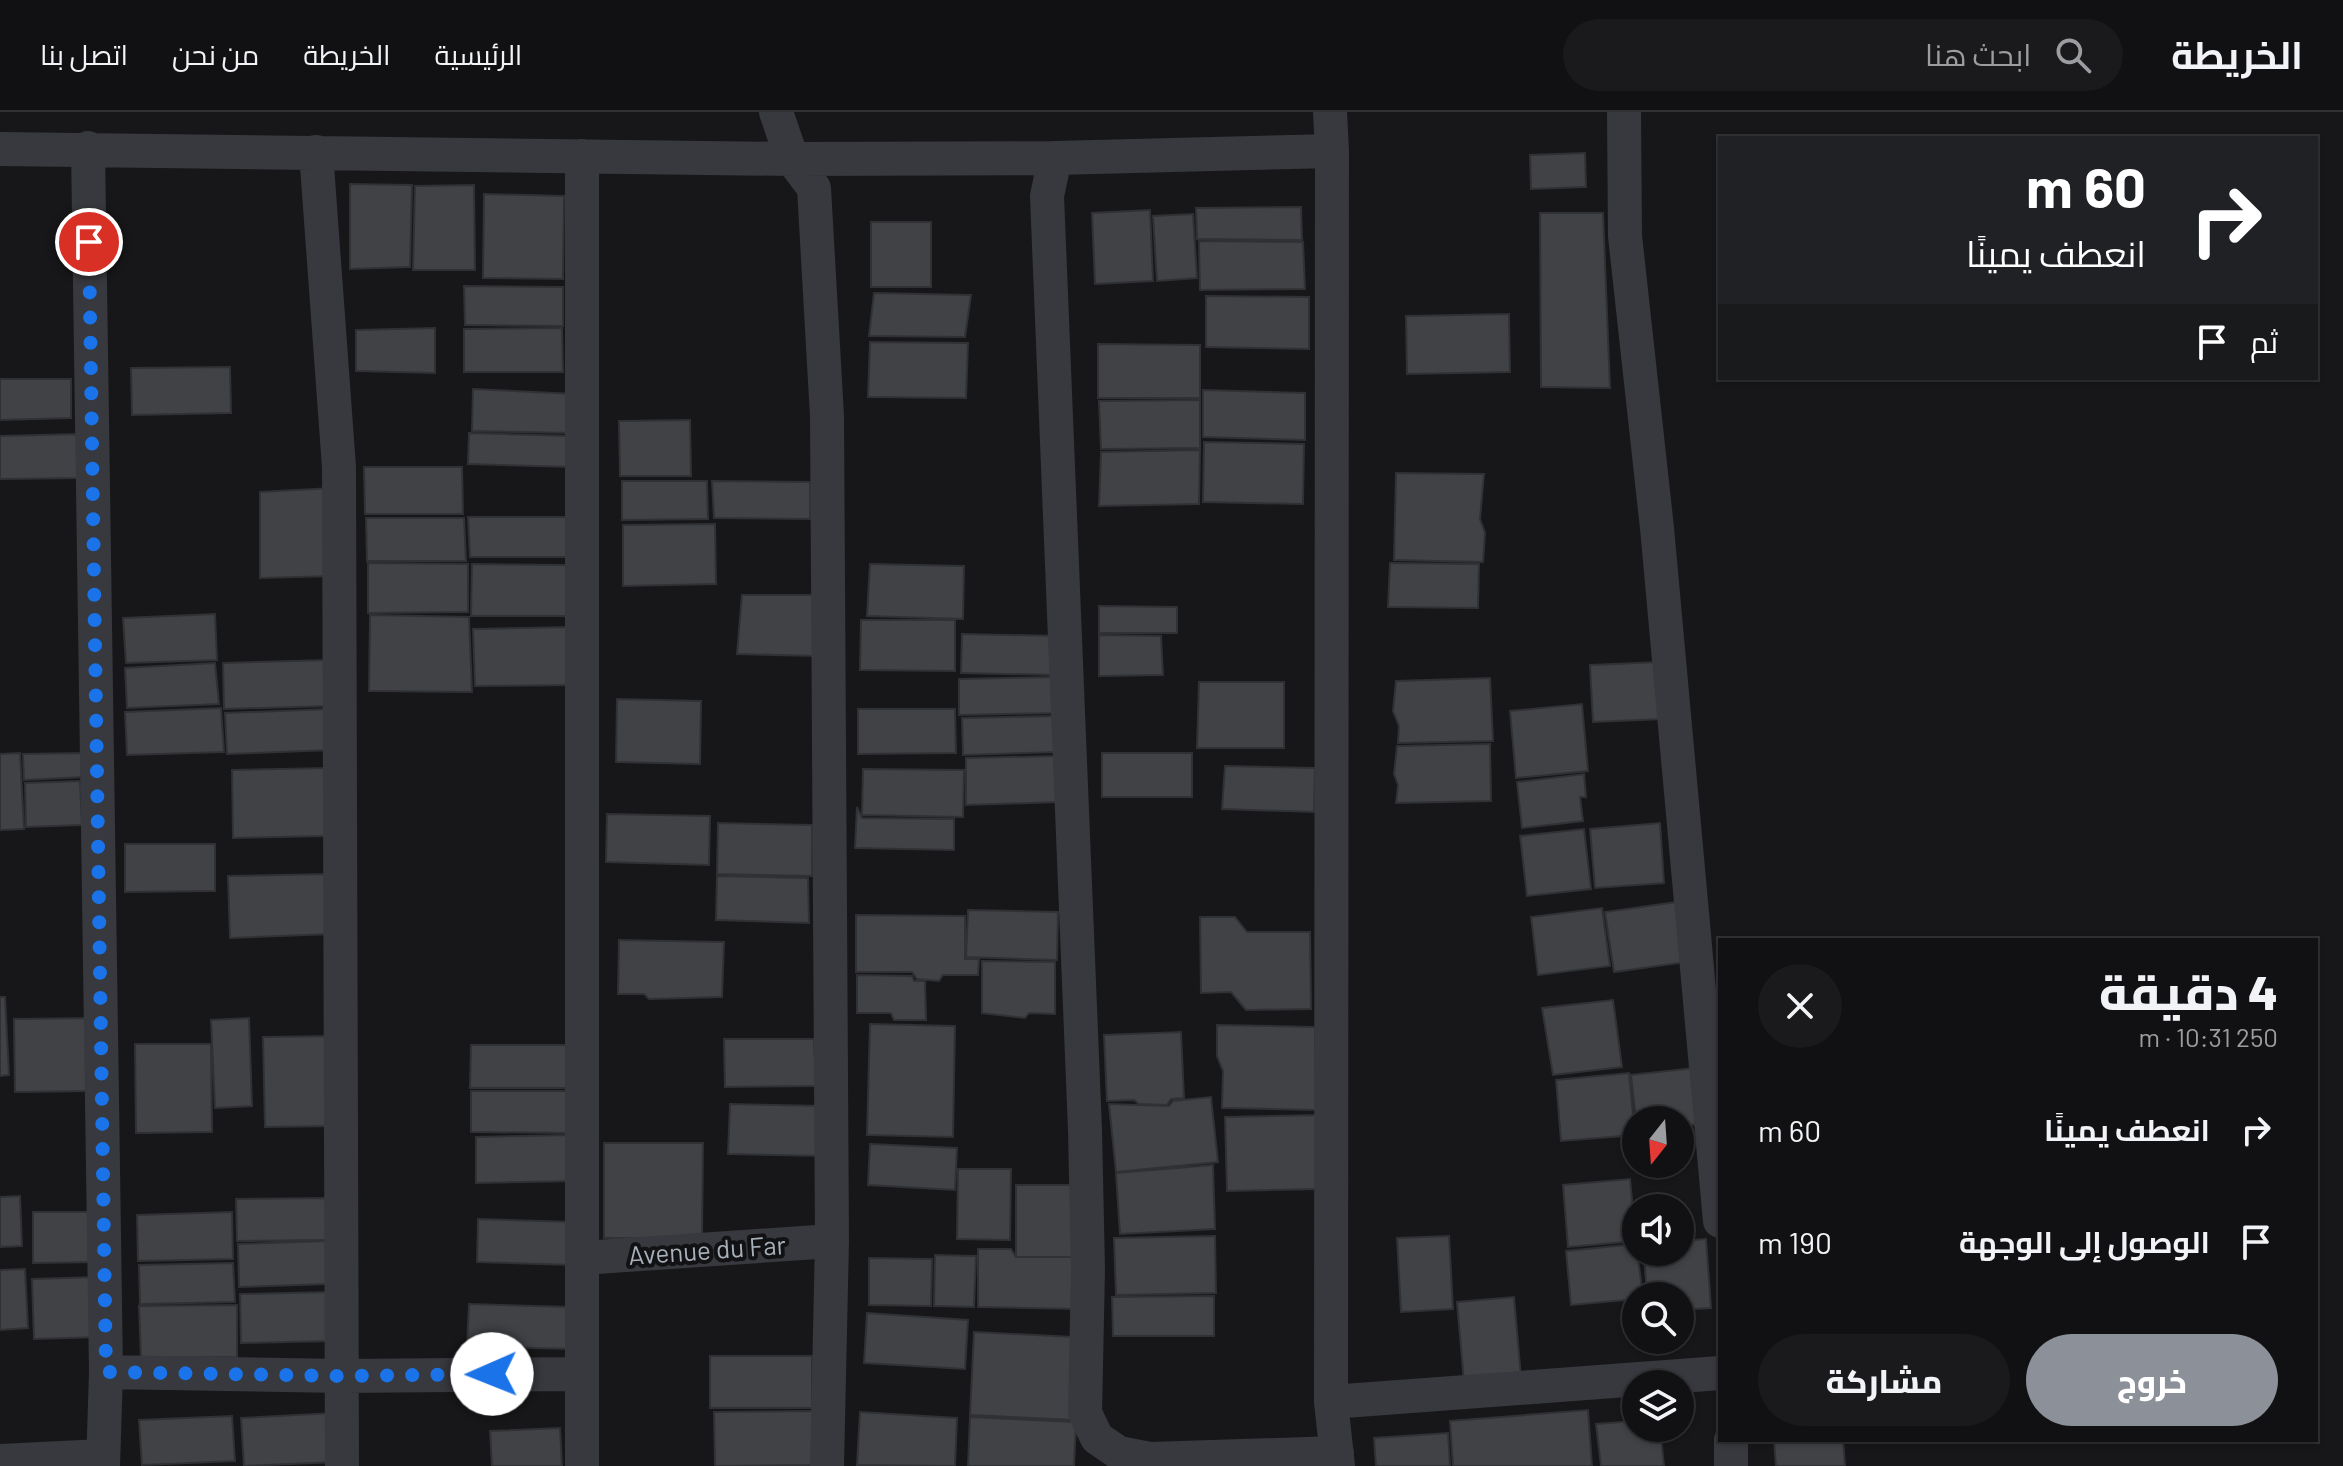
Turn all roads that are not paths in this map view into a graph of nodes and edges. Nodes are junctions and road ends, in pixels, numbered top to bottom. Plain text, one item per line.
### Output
1 (776, 112) edge
2 (1330, 112) edge
3 (1624, 112) edge
4 (88, 148) junction
5 (0, 149) edge
6 (1332, 151) junction
7 (316, 152) junction
8 (582, 156) junction
9 (1055, 158) junction
10 (792, 159) junction
11 (1718, 1199) edge
12 (832, 1241) junction
13 (582, 1258) junction
14 (106, 1372) junction
15 (1718, 1373) edge
16 (581, 1374) junction
17 (344, 1376) junction
18 (1331, 1402) junction
19 (1731, 1442) edge
20 (1338, 1459) edge
21 (0, 1461) edge
22 (102, 1461) edge
23 (342, 1466) edge
24 (582, 1466) edge
25 (827, 1466) edge
26 (1731, 1466) edge

1 - 10 street
2 - 6 street
3 - 11 street
4 - 5 street
4 - 7 street
4 - 14 street
6 - 9 street
6 - 18 street
7 - 8 street
7 - 17 street
8 - 10 street
8 - 13 street
9 - 10 street
9 - 20 street
10 - 12 street
12 - 13 street, Avenue du Far
12 - 25 street
13 - 16 street
14 - 17 street
14 - 22 street
15 - 18 street
16 - 17 street
16 - 24 street
17 - 23 street
18 - 20 street
19 - 26 street
21 - 22 street

